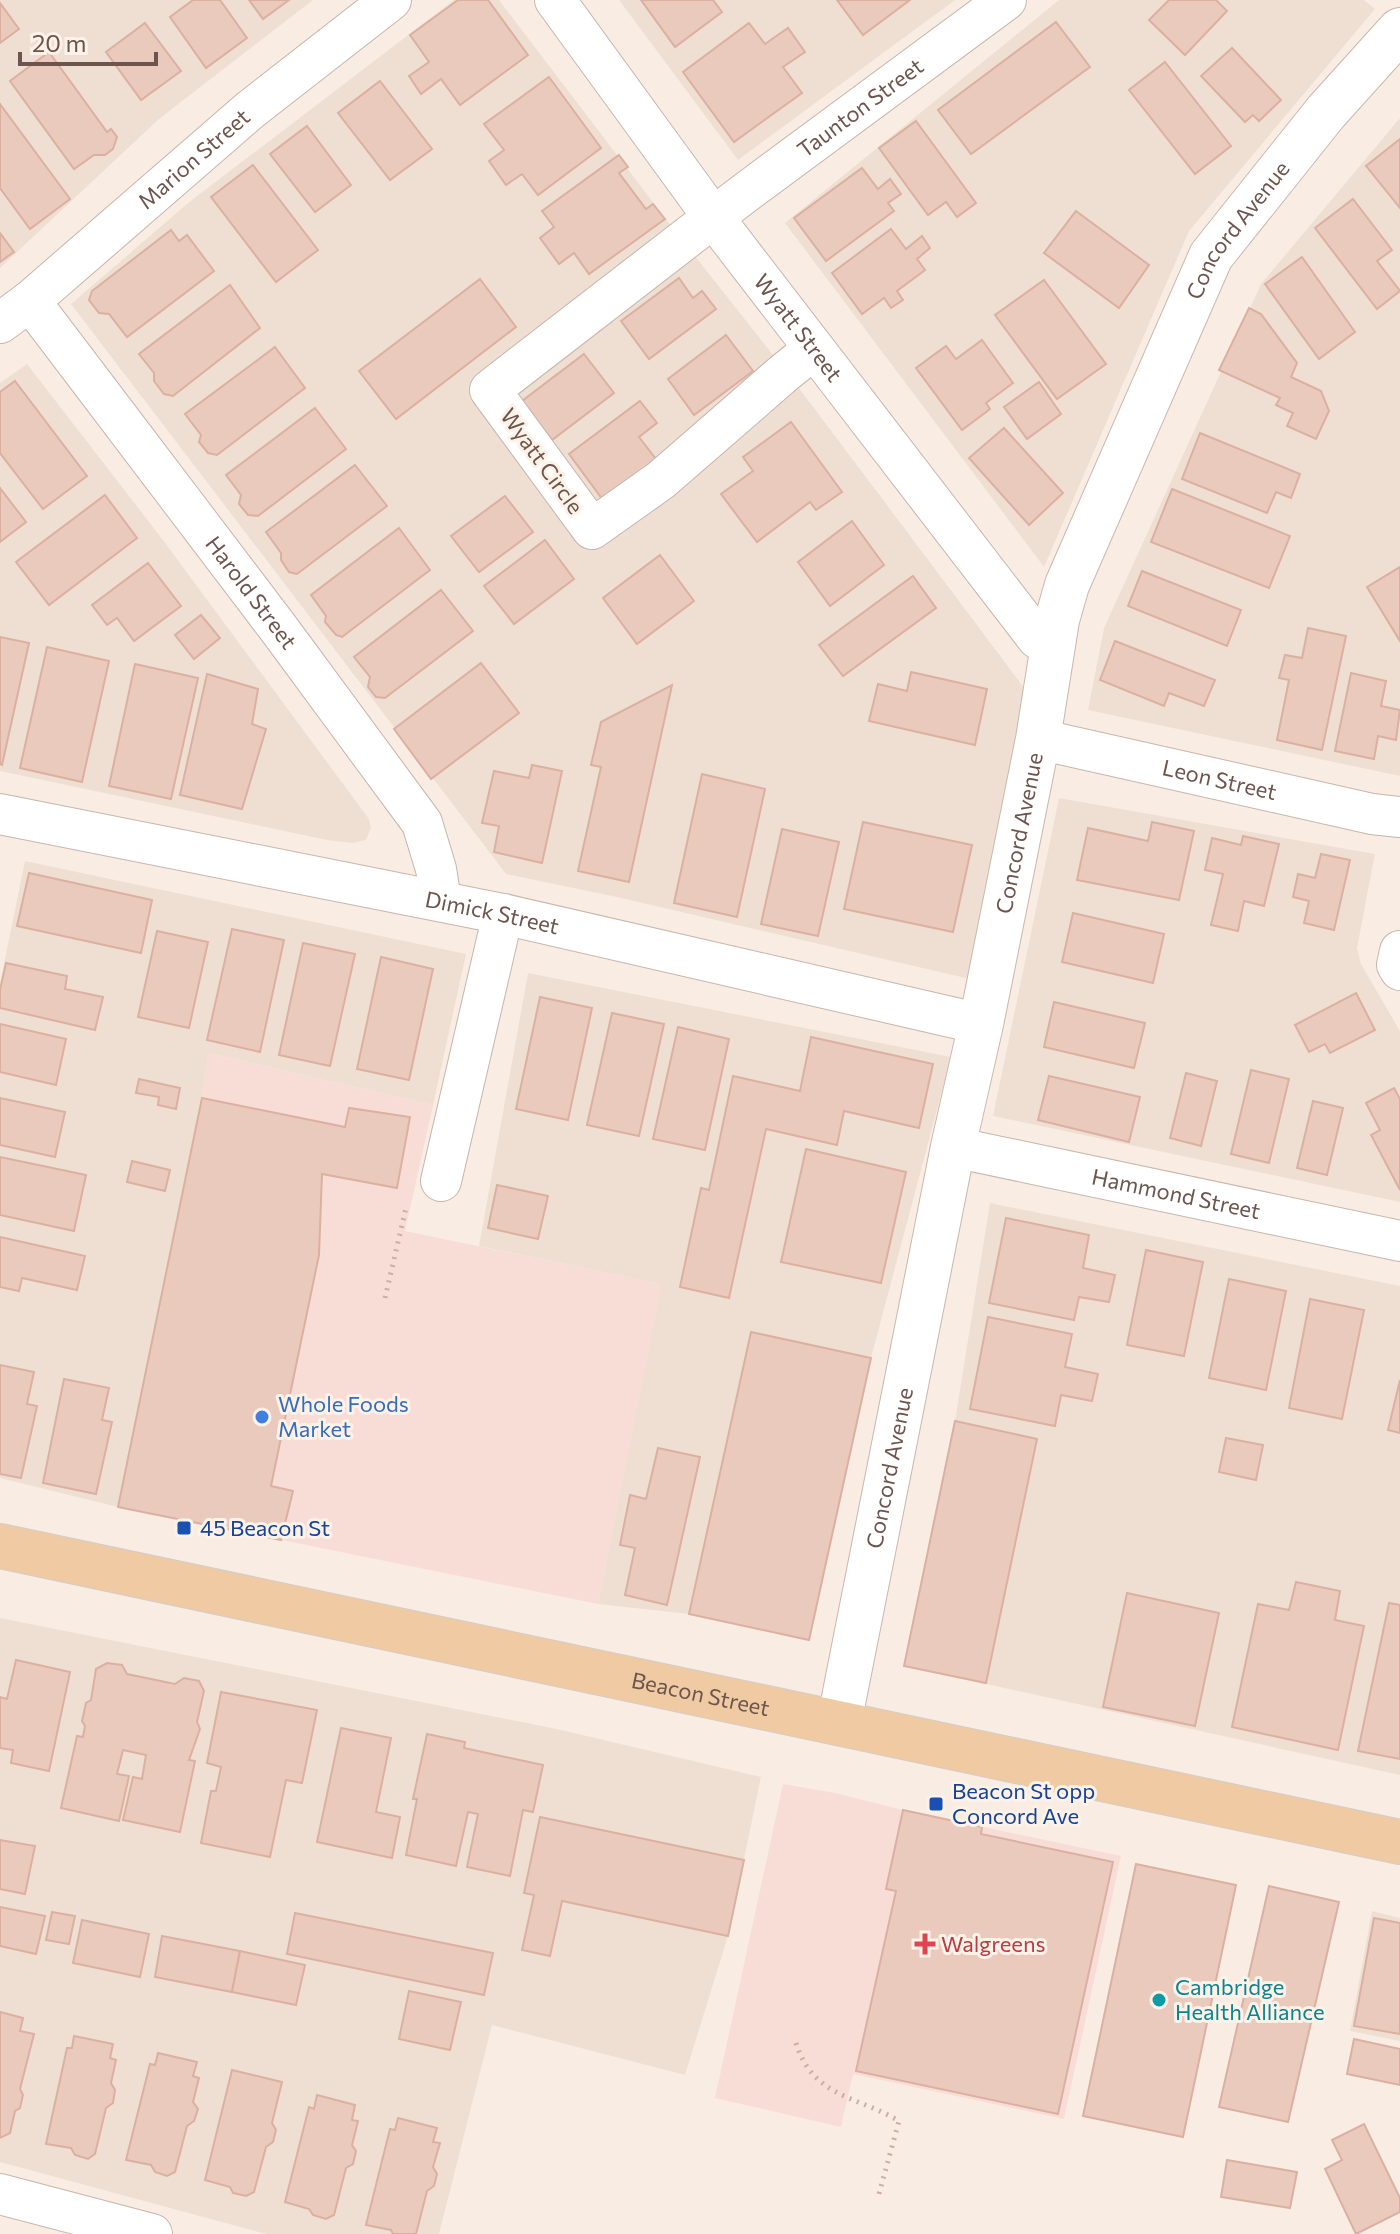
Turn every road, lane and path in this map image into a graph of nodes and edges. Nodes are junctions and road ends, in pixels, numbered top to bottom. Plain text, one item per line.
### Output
1 (391, 0) edge
2 (555, 0) edge
3 (1006, 0) edge
4 (1400, 30) edge
5 (713, 217) junction
6 (15, 312) edge
7 (814, 349) junction
8 (1052, 648) junction
9 (1038, 739) junction
10 (0, 814) edge
11 (1400, 817) edge
12 (441, 901) junction
13 (503, 914) junction
14 (1400, 951) edge
15 (1400, 970) edge
16 (981, 1024) junction
17 (953, 1147) junction
18 (441, 1181) joint
19 (1400, 1241) edge
20 (385, 1298) dead end
21 (0, 1546) edge
22 (839, 1723) junction
23 (1400, 1842) edge
24 (796, 2043) dead end
25 (0, 2194) edge
26 (879, 2194) dead end
27 (152, 2234) edge

1 - 6 street, Marion Street
2 - 5 street, Wyatt Street
3 - 5 street, Taunton Street
4 - 8 main road, Concord Avenue
5 - 7 street, Wyatt Street
5 - 7 street, Wyatt Circle
6 - 12 street, Harold Street
7 - 8 street, Wyatt Street
8 - 9 main road, Concord Avenue
9 - 11 street, Leon Street
9 - 16 main road, Concord Avenue
10 - 12 street, Dimick Street
12 - 13 street, Dimick Street
13 - 16 street, Dimick Street
13 - 18 street
14 - 15 street
16 - 17 main road, Concord Avenue
17 - 19 street, Hammond Street
17 - 22 main road, Concord Avenue
18 - 20 path
21 - 22 main road, Beacon Street
22 - 23 main road, Beacon Street
24 - 26 path
25 - 27 street

